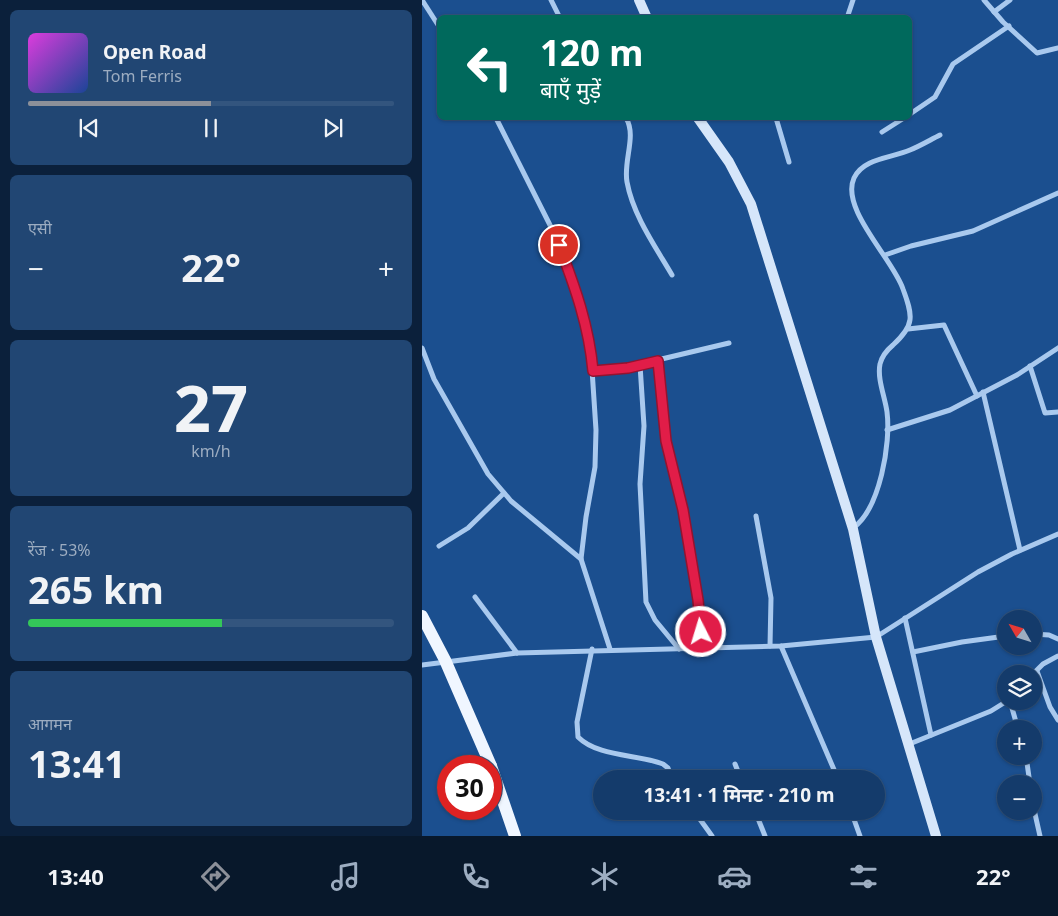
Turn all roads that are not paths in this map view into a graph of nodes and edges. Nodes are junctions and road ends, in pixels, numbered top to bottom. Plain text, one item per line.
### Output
1 (422, 0) edge
2 (551, 0) edge
3 (640, 0) edge
4 (853, 0) edge
5 (984, 0) edge
6 (1010, 0) edge
7 (994, 12) junction
8 (558, 15) edge
9 (646, 15) edge
10 (848, 15) edge
11 (437, 23) edge
12 (1009, 26) junction
13 (1058, 48) edge
14 (912, 113) edge
15 (497, 120) edge
16 (626, 120) edge
17 (702, 120) edge
18 (777, 120) edge
19 (901, 120) edge
20 (882, 132) dead end
21 (940, 135) dead end
22 (789, 162) dead end
23 (1058, 194) edge
24 (885, 255) junction
25 (672, 275) dead end
26 (908, 330) junction
27 (729, 343) dead end
28 (422, 348) edge
29 (1058, 348) edge
30 (658, 361) junction
31 (640, 365) junction
32 (1030, 366) junction
33 (593, 371) junction
34 (984, 392) junction
35 (977, 396) junction
36 (1058, 412) edge
37 (887, 430) junction
38 (504, 493) junction
39 (756, 516) dead end
40 (853, 528) junction
41 (1058, 534) edge
42 (439, 546) dead end
43 (1020, 550) junction
44 (581, 559) junction
45 (475, 597) dead end
46 (422, 616) edge
47 (905, 618) junction
48 (1042, 634) edge
49 (876, 637) junction
50 (997, 637) edge
51 (1058, 639) edge
52 (770, 646) junction
53 (781, 646) junction
54 (679, 648) junction
55 (702, 648) junction
56 (610, 649) junction
57 (592, 650) junction
58 (913, 652) junction
59 (517, 653) junction
60 (1058, 656) edge
61 (445, 660) junction
62 (422, 664) edge
63 (1042, 667) edge
64 (1042, 688) edge
65 (997, 708) edge
66 (1058, 720) edge
67 (931, 735) junction
68 (907, 746) junction
69 (486, 755) edge
70 (734, 764) dead end
71 (669, 770) edge
72 (737, 770) edge
73 (834, 770) edge
74 (502, 798) edge
75 (700, 820) edge
76 (759, 820) edge
77 (854, 820) edge
78 (1036, 820) edge
79 (515, 836) edge
80 (712, 836) edge
81 (765, 836) edge
82 (860, 836) edge
83 (936, 836) edge
84 (1040, 836) edge

1 - 11 street
2 - 8 street
3 - 9 street
4 - 10 street
5 - 7 street
6 - 7 street
7 - 12 street
12 - 13 street
12 - 14 street
15 - 33 street
16 - 25 street
17 - 40 street
18 - 22 street
19 - 20 street
21 - 24 street
23 - 24 street
24 - 26 street
26 - 35 street
26 - 37 street
27 - 30 street
28 - 38 street
29 - 32 street
30 - 31 street
30 - 55 street
31 - 33 street
31 - 54 street
32 - 34 street
32 - 36 street
33 - 44 street
34 - 35 street
34 - 43 street
35 - 37 street
37 - 40 street
38 - 42 street
38 - 44 street
39 - 52 street
40 - 49 street
41 - 43 street
43 - 47 street
44 - 56 street
45 - 59 street
46 - 61 main road
47 - 49 street
47 - 58 street
48 - 51 street
49 - 53 street
49 - 68 street
50 - 58 street
52 - 53 street
52 - 55 street
53 - 73 street
54 - 55 street
54 - 56 street
56 - 57 street
57 - 59 street
57 - 71 street
58 - 67 street
59 - 61 street
60 - 63 street
61 - 62 street
61 - 69 main road
64 - 66 street
65 - 67 street
67 - 68 street
68 - 83 street
70 - 72 street
74 - 79 main road
75 - 80 street
76 - 81 street
77 - 82 street
78 - 84 street

